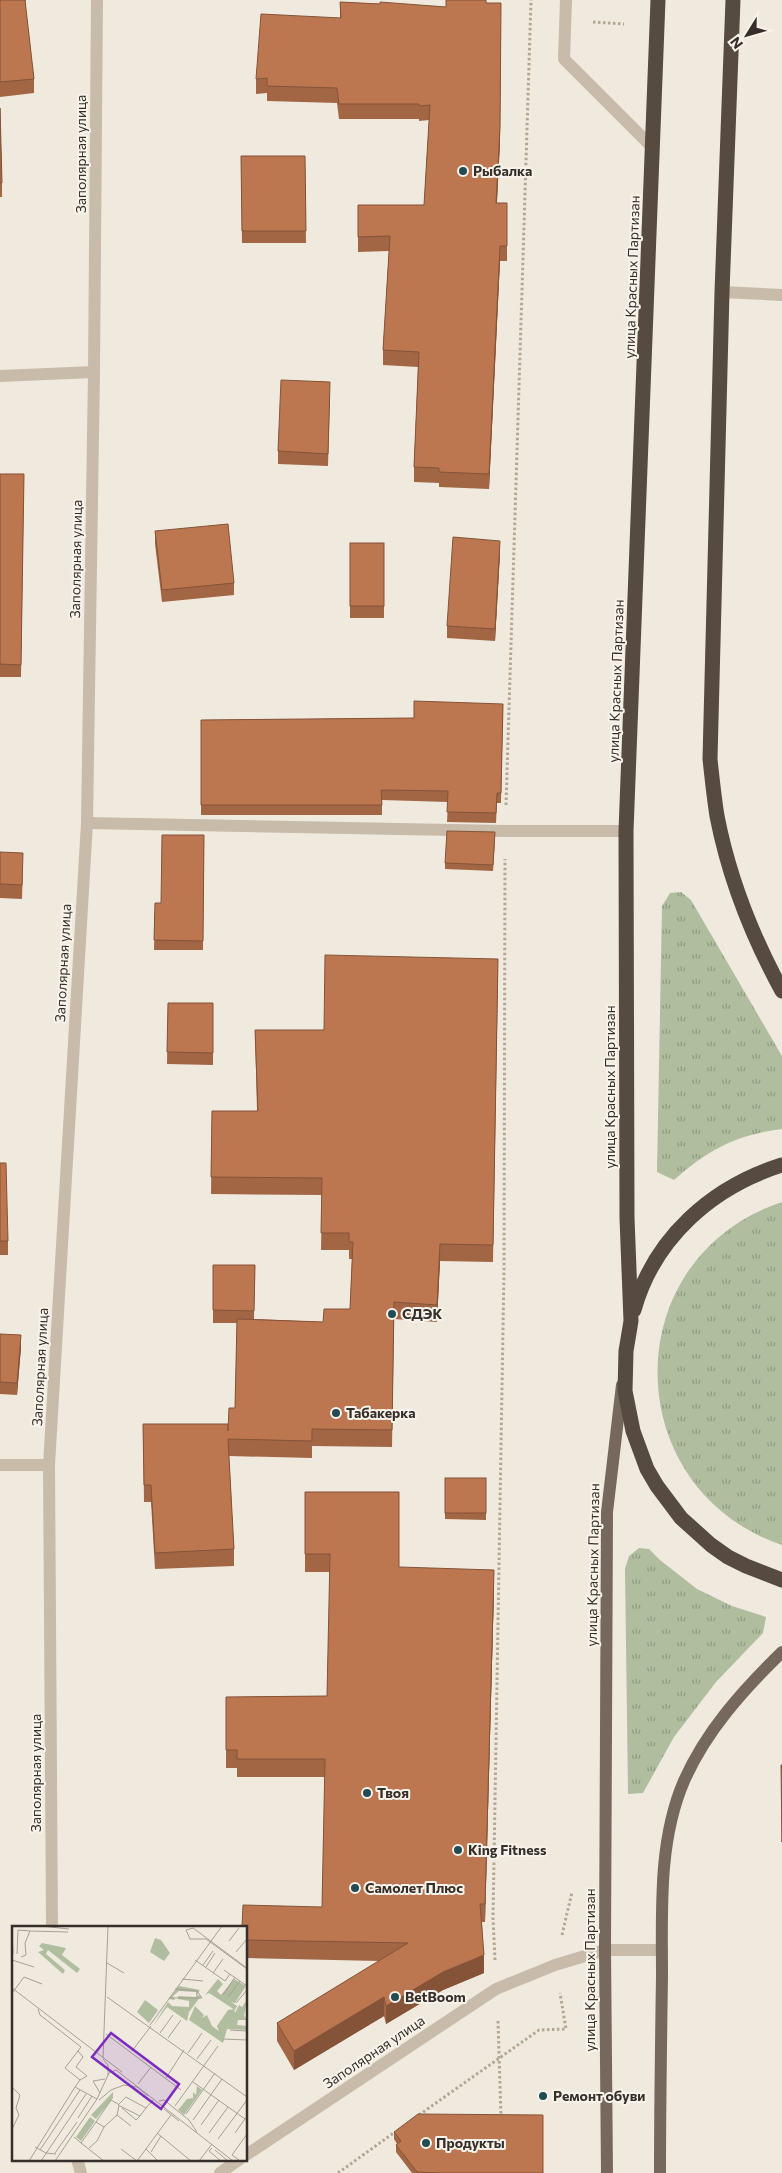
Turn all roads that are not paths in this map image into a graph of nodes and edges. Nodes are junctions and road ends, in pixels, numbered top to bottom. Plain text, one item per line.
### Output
1 (97, 0) edge
2 (566, 0) edge
3 (658, 0) edge
4 (733, 0) edge
5 (653, 148) junction
6 (722, 292) junction
7 (782, 295) edge
8 (94, 372) junction
9 (0, 376) edge
10 (86, 823) junction
11 (626, 830) junction
12 (782, 991) edge
13 (782, 1165) edge
14 (631, 1321) junction
15 (626, 1351) junction
16 (0, 1465) edge
17 (49, 1465) junction
18 (782, 1580) edge
19 (782, 1652) edge
20 (52, 1926) edge
21 (605, 1950) junction
22 (662, 1950) junction
23 (248, 2154) edge
24 (77, 2160) edge
25 (239, 2160) edge
26 (82, 2173) edge
27 (220, 2173) edge
28 (608, 2173) edge
29 (660, 2173) edge

1 - 8 street, Заполярная улица
2 - 5 street
3 - 5 highway, улица Красных Партизан
4 - 6 highway
5 - 11 highway, улица Красных Партизан
6 - 7 street
6 - 12 highway
8 - 9 street
8 - 10 street, Заполярная улица
10 - 11 street
10 - 17 street, Заполярная улица
11 - 14 highway, улица Красных Партизан
13 - 14 highway
14 - 15 highway, улица Красных Партизан
15 - 18 highway
15 - 21 main road, улица Красных Партизан
16 - 17 street
17 - 20 street, Заполярная улица
19 - 22 main road
21 - 22 street, Заполярная улица
21 - 23 street, Заполярная улица
21 - 28 main road, улица Красных Партизан
22 - 29 main road
24 - 26 street
25 - 27 street

